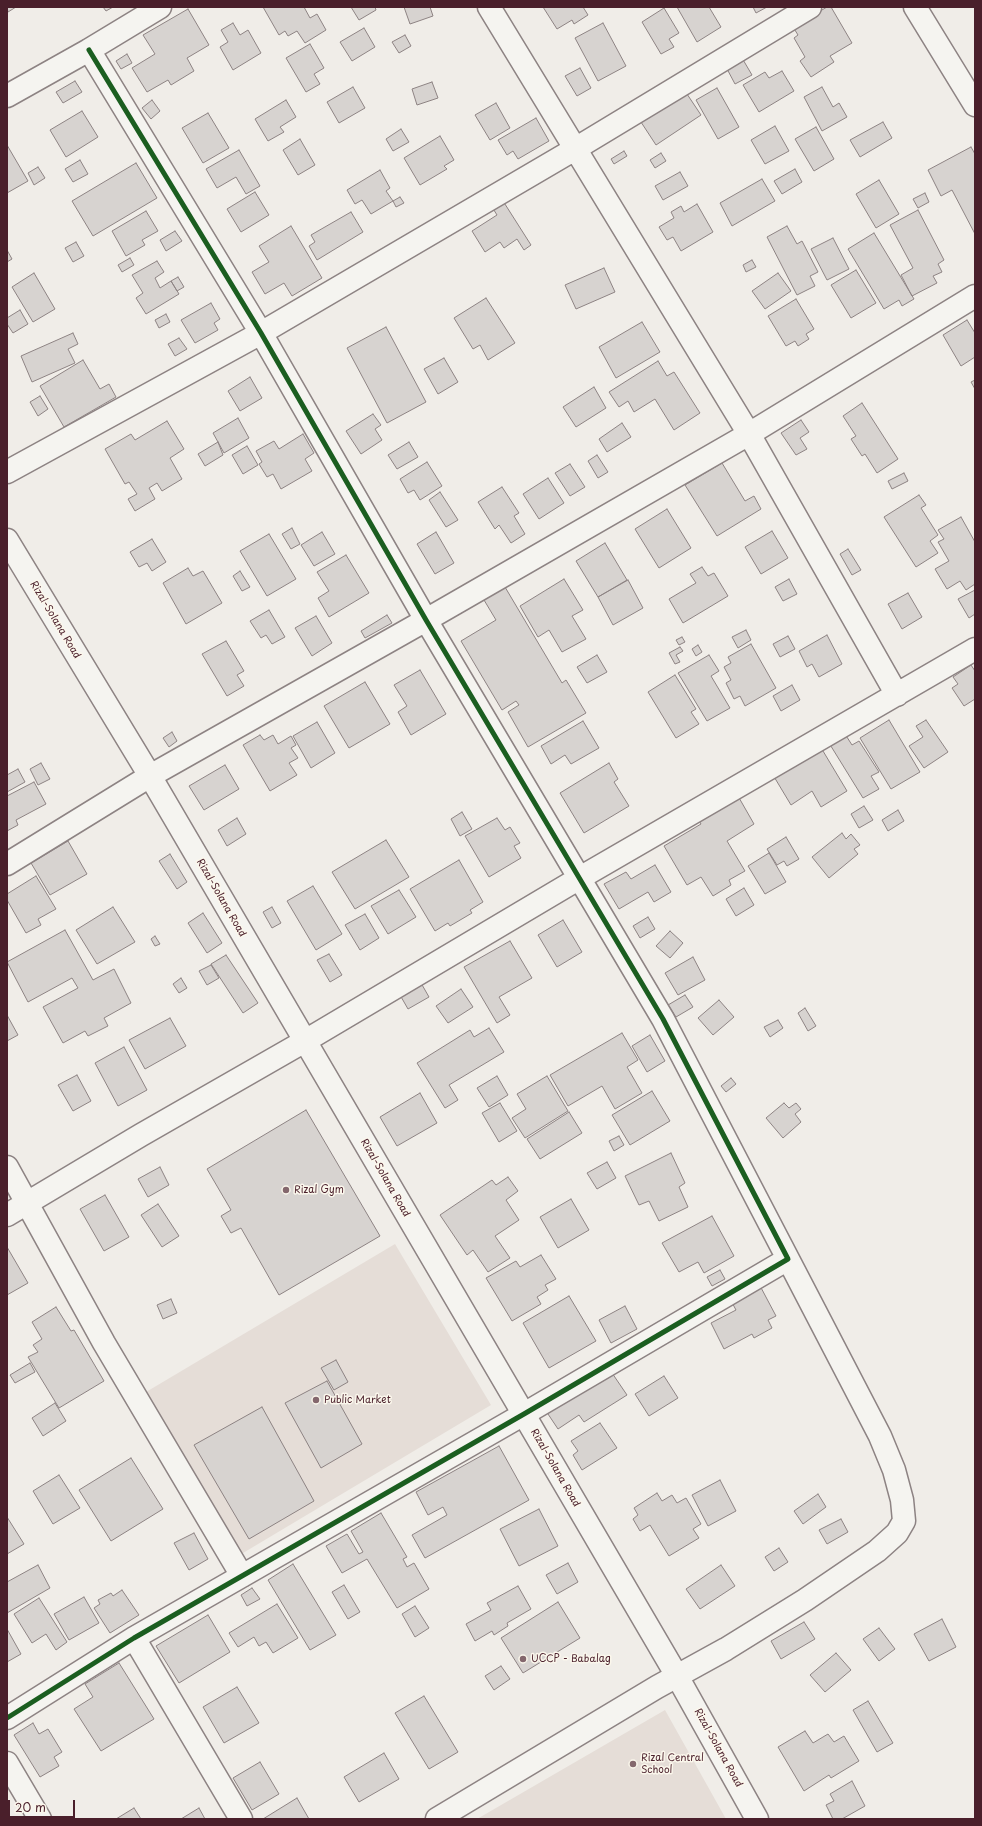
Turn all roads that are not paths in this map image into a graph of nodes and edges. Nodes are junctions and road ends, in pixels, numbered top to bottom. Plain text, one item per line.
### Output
1 (160, 7) edge
2 (489, 7) edge
3 (810, 7) edge
4 (915, 7) edge
5 (89, 50) junction
6 (7, 96) edge
7 (975, 105) edge
8 (575, 149) junction
9 (975, 296) edge
10 (261, 333) junction
11 (749, 434) junction
12 (7, 472) edge
13 (7, 540) edge
14 (426, 620) junction
15 (975, 649) edge
16 (897, 695) junction
17 (150, 776) junction
18 (7, 864) edge
19 (578, 879) junction
20 (305, 1041) junction
21 (7, 1167) edge
22 (27, 1203) junction
23 (7, 1215) edge
24 (788, 1259) junction
25 (524, 1414) junction
26 (242, 1576) junction
27 (134, 1638) junction
28 (677, 1676) junction
29 (7, 1718) edge
30 (7, 1763) edge
31 (40, 1819) edge
32 (241, 1819) edge
33 (437, 1819) edge
34 (758, 1819) edge

1 - 5 street
2 - 8 street
3 - 8 street
4 - 7 street
5 - 6 street
5 - 10 street
8 - 10 street
8 - 11 street
9 - 11 street
10 - 12 street
10 - 14 street
11 - 14 street
11 - 16 street
13 - 17 street, Rizal-Solana Road
14 - 17 street
14 - 19 street
15 - 16 street
16 - 19 street
17 - 18 street
17 - 20 street, Rizal-Solana Road
19 - 20 street
19 - 24 street
20 - 22 street
20 - 25 street, Rizal-Solana Road
21 - 22 street
22 - 23 street
22 - 26 street
24 - 25 street
24 - 28 street
25 - 26 street
25 - 28 street, Rizal-Solana Road
26 - 27 street
27 - 29 street
27 - 32 street
28 - 33 street
28 - 34 street, Rizal-Solana Road
30 - 31 street

